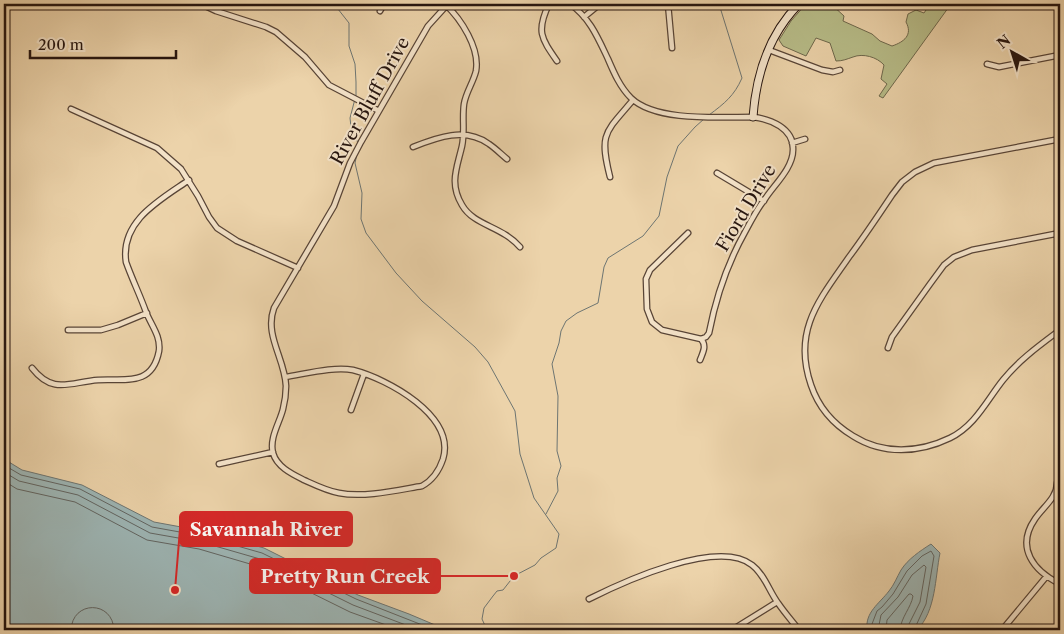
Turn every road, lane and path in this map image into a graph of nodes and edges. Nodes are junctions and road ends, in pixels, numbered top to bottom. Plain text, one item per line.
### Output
1 (201, 4) edge
2 (384, 4) edge
3 (446, 4) edge
4 (549, 4) edge
5 (570, 4) edge
6 (600, 4) edge
7 (668, 4) edge
8 (799, 4) edge
9 (380, 11) dead end
10 (584, 17) junction
11 (672, 48) dead end
12 (768, 50) junction
13 (1060, 56) edge
14 (557, 61) dead end
15 (987, 64) dead end
16 (840, 70) dead end
17 (633, 100) junction
18 (71, 109) dead end
19 (378, 112) junction
20 (753, 117) junction
21 (464, 136) junction
22 (805, 139) dead end
23 (1060, 139) edge
24 (792, 143) junction
25 (413, 146) dead end
26 (507, 159) dead end
27 (717, 172) dead end
28 (610, 177) dead end
29 (190, 180) junction
30 (764, 201) junction
31 (688, 233) dead end
32 (1060, 233) edge
33 (520, 247) dead end
34 (298, 268) junction
35 (147, 313) junction
36 (68, 330) dead end
37 (1060, 330) edge
38 (701, 339) junction
39 (888, 348) dead end
40 (700, 360) dead end
41 (32, 368) dead end
42 (364, 374) junction
43 (285, 378) junction
44 (351, 410) dead end
45 (273, 452) junction
46 (218, 464) dead end
47 (1057, 483) dead end
48 (1046, 577) junction
49 (1060, 584) edge
50 (589, 599) dead end
51 (777, 602) junction
52 (732, 630) edge
53 (799, 630) edge
54 (1002, 630) edge

1 - 19 street
2 - 9 street
3 - 19 street, River Bluff Drive
3 - 21 street
4 - 14 street
5 - 10 street
6 - 10 street
7 - 11 street
8 - 12 street
10 - 17 street
12 - 16 street
12 - 20 street
13 - 15 street
17 - 20 street
17 - 28 street
18 - 29 street
19 - 34 street, River Bluff Drive
20 - 24 street
21 - 25 street
21 - 26 street
21 - 33 street
22 - 24 street
23 - 37 street
24 - 30 street, Fiord Drive
27 - 30 street
29 - 34 street
29 - 35 street
30 - 38 street, Fiord Drive
31 - 38 street
32 - 39 street
34 - 43 street, River Bluff Drive
35 - 36 street
35 - 41 street
38 - 40 street, Fiord Drive
42 - 43 street
42 - 44 street
42 - 45 street
43 - 45 street
45 - 46 street
47 - 48 street
48 - 49 street
48 - 54 street
50 - 51 street
51 - 52 street
51 - 53 street

